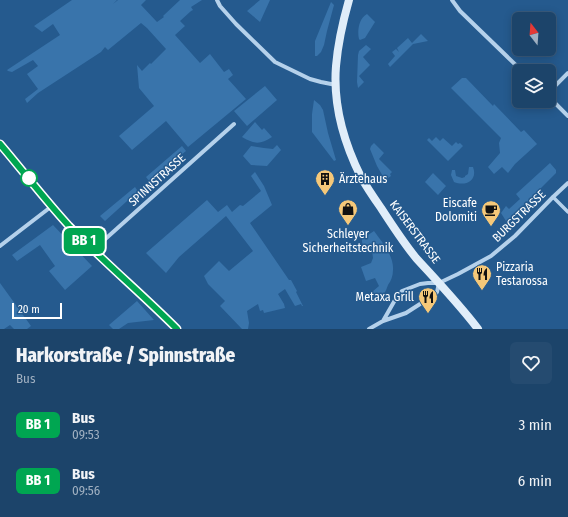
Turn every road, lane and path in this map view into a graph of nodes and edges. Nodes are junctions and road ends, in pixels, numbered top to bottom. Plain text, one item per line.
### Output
1 (217, 0) edge
2 (349, 0) edge
3 (452, 0) edge
4 (515, 64) edge
5 (568, 73) edge
6 (336, 85) junction
7 (556, 85) edge
8 (556, 104) edge
9 (568, 116) edge
10 (234, 124) dead end
11 (0, 144) edge
12 (568, 183) edge
13 (553, 197) junction
14 (52, 206) junction
15 (568, 212) edge
16 (0, 246) edge
17 (93, 250) junction
18 (439, 283) junction
19 (383, 321) junction
20 (177, 329) edge
21 (369, 329) edge
22 (478, 329) edge

1 - 6 street
2 - 6 main road, KAISERSTRASSE
3 - 4 street
5 - 7 street
6 - 18 main road, KAISERSTRASSE
8 - 9 street
10 - 17 street, SPINNSTRASSE
11 - 14 street
12 - 13 street, BURGSTRASSE
13 - 15 street
13 - 18 street, BURGSTRASSE
14 - 16 street
14 - 17 street
17 - 20 street
18 - 19 street
18 - 19 street
18 - 22 main road, KAISERSTRASSE
19 - 21 street

